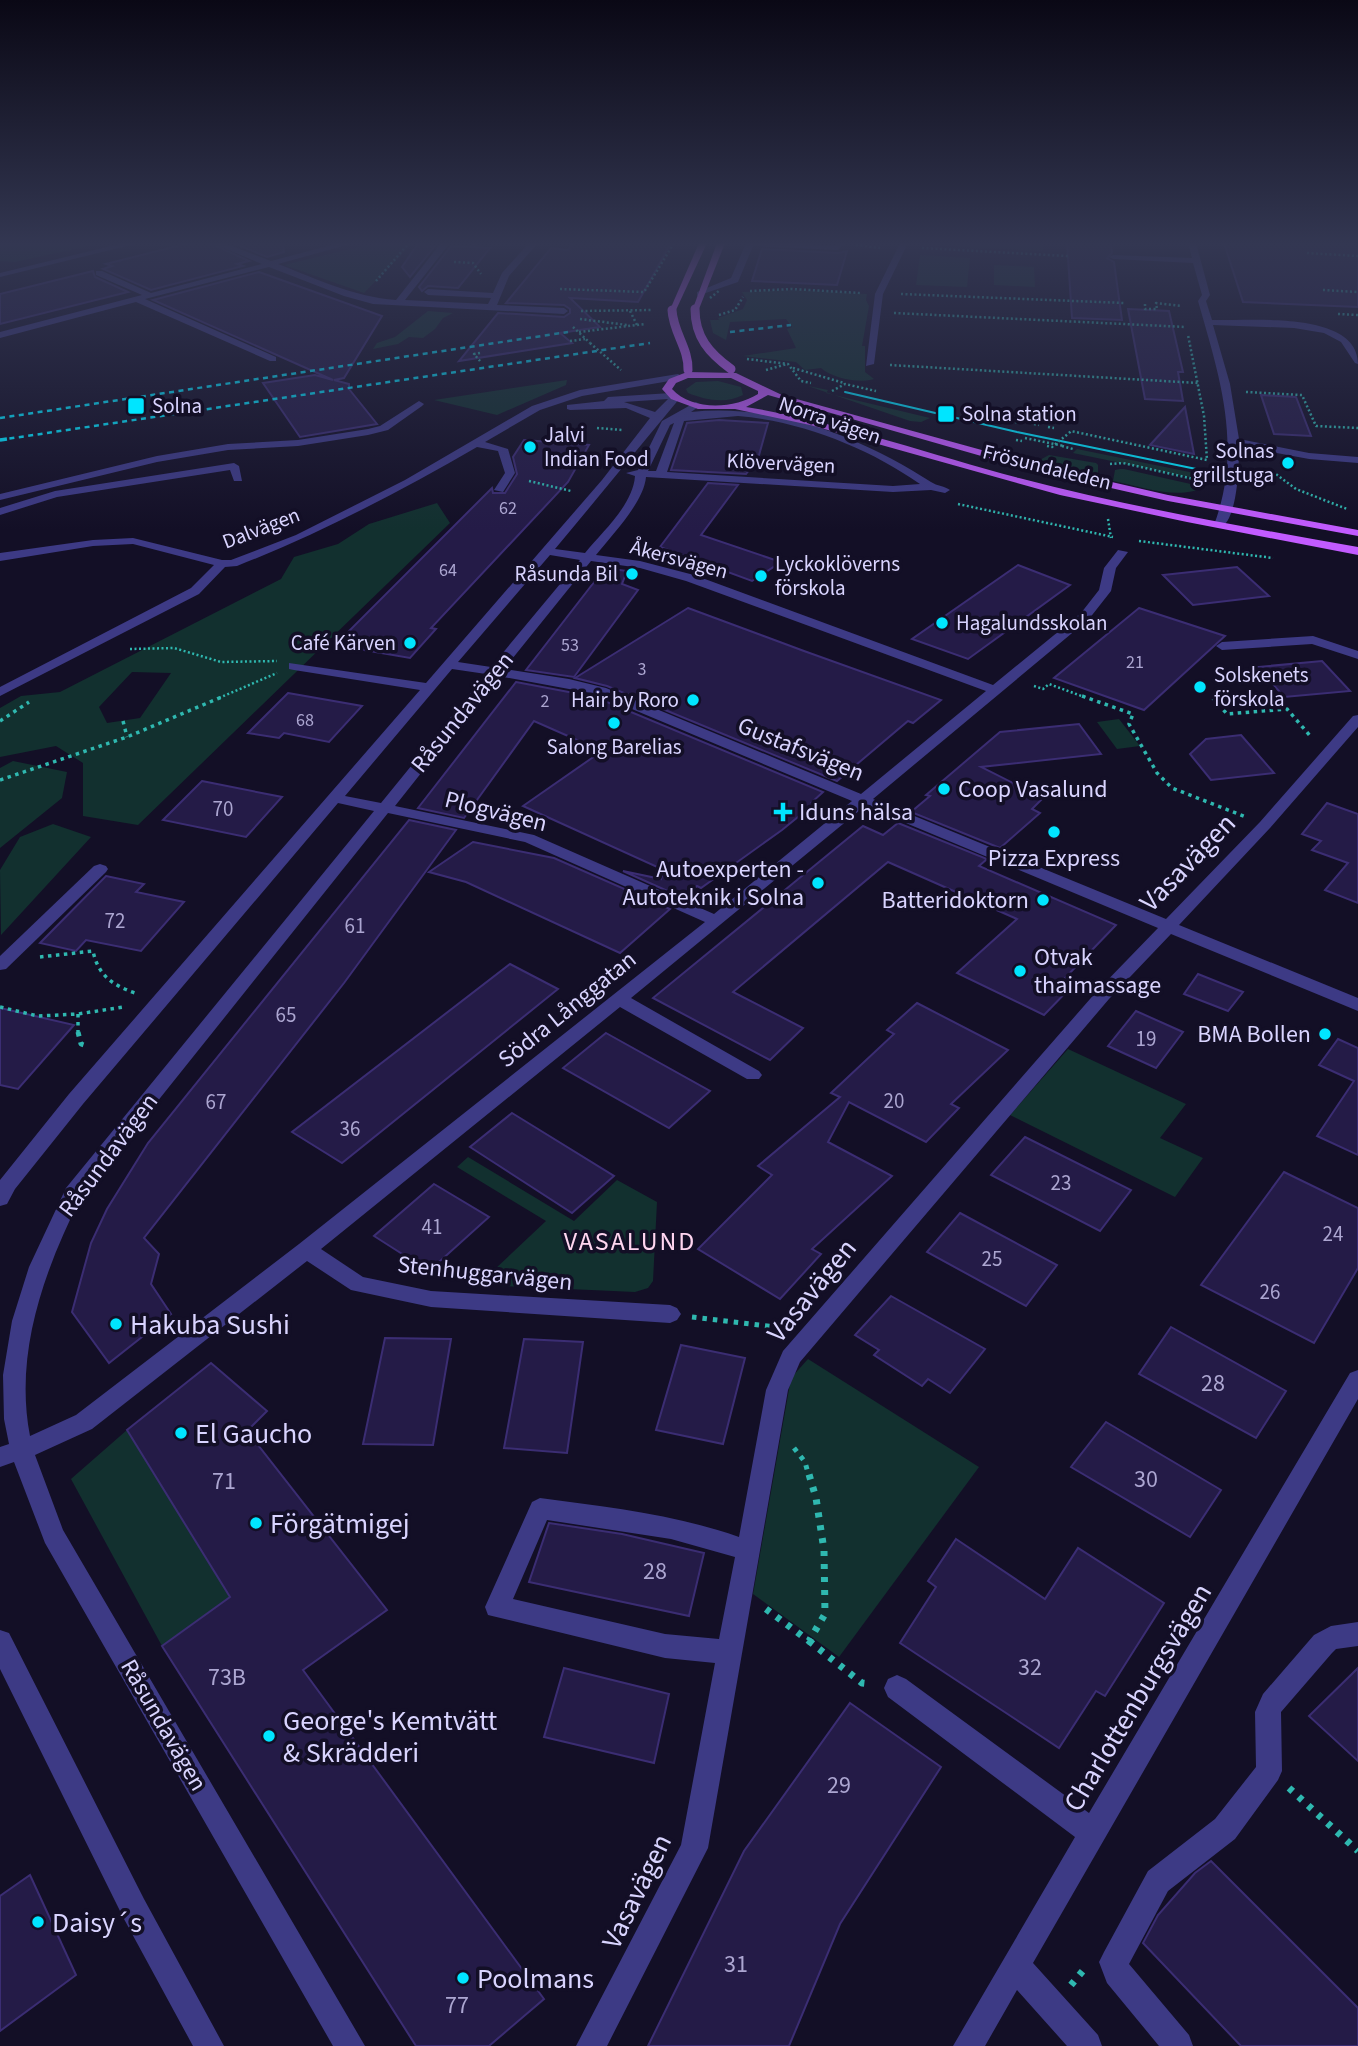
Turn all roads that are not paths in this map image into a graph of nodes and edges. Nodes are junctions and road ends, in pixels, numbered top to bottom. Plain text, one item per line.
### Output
1 (228, 338) edge
2 (679, 338) edge
3 (700, 338) edge
4 (872, 338) edge
5 (1212, 338) edge
6 (1343, 338) edge
7 (269, 356) dead end
8 (1358, 361) edge
9 (869, 364) road end
10 (684, 374) junction
11 (745, 379) junction
12 (763, 390) junction
13 (673, 397) junction
14 (419, 404) dead end
15 (696, 405) junction
16 (570, 407) junction
17 (729, 408) junction
18 (656, 417) junction
19 (504, 428) junction
20 (1236, 442) junction
21 (478, 444) junction
22 (1358, 460) edge
23 (614, 472) junction
24 (641, 474) junction
25 (660, 476) junction
26 (238, 479) dead end
27 (932, 487) junction
28 (499, 490) dead end
29 (945, 490) road end
30 (0, 497) edge
31 (1227, 510) junction
32 (0, 512) edge
33 (1220, 525) junction
34 (1358, 533) edge
35 (1126, 544) road end
36 (546, 551) junction
37 (1358, 551) edge
38 (0, 557) edge
39 (588, 557) junction
40 (222, 564) junction
41 (1222, 646) dead end
42 (1358, 655) edge
43 (449, 665) junction
44 (288, 668) road end
45 (494, 672) junction
46 (429, 688) junction
47 (995, 690) junction
48 (0, 692) edge
49 (1358, 719) edge
50 (335, 798) junction
51 (862, 799) junction
52 (385, 808) junction
53 (100, 869) dead end
54 (716, 921) junction
55 (1168, 925) junction
56 (2, 964) edge
57 (619, 999) junction
58 (1358, 1005) edge
59 (753, 1075) dead end
60 (2, 1189) edge
61 (306, 1250) junction
62 (670, 1314) dead end
63 (1358, 1379) edge
64 (11, 1453) edge
65 (748, 1551) junction
66 (1358, 1634) edge
67 (0, 1642) edge
68 (730, 1652) junction
69 (898, 1688) road end
70 (1093, 1833) junction
71 (1015, 1965) junction
72 (209, 2046) edge
73 (350, 2046) edge
74 (591, 2046) edge
75 (968, 2046) edge
76 (1087, 2046) edge
77 (1178, 2046) edge

1 - 7 street
2 - 10 main road, bridge
3 - 11 main road, bridge
4 - 9 street
5 - 20 street
6 - 8 street
10 - 11 main road
10 - 13 main road
10 - 19 street, Dalvägen
11 - 12 main road, Frösundaleden
12 - 17 main road
12 - 31 main road, Frösundaleden
13 - 15 main road, Frösundaleden
13 - 16 street, Dalvägen
13 - 18 street, Råsundavägen
14 - 30 street
15 - 17 main road, Frösundaleden
15 - 24 street, Råsundavägen
16 - 18 street
16 - 19 street, Dalvägen
17 - 33 main road, Frösundaleden
18 - 23 street, Råsundavägen
19 - 21 street, Dalvägen
20 - 22 street
20 - 31 street
21 - 28 street
21 - 40 street, Dalvägen
23 - 24 street, Klövervägen
23 - 36 street, Råsundavägen
24 - 25 street, Klövervägen
24 - 39 street, Råsundavägen
25 - 27 street, Klövervägen
25 - 27 street, Norra vägen
26 - 32 street
27 - 29 street, Klövervägen
31 - 33 street
31 - 34 main road, Frösundaleden
33 - 37 main road, Frösundaleden
35 - 47 street, Södra Långgatan
36 - 39 street, Åkersvägen
36 - 43 street, Råsundavägen
38 - 40 street
39 - 45 street, Råsundavägen
39 - 47 street, Åkersvägen
40 - 48 street, Dalvägen
41 - 42 street
43 - 45 street, Gustafsvägen
43 - 46 street, Råsundavägen
44 - 46 street
45 - 51 street, Gustafsvägen
45 - 52 street, Råsundavägen
46 - 50 street, Råsundavägen
47 - 51 street, Södra Långgatan
49 - 55 street, Vasavägen
50 - 52 street, Plogvägen
50 - 60 street, Råsundavägen
51 - 54 street, Södra Långgatan
51 - 55 street, Gustafsvägen
52 - 54 street, Plogvägen
52 - 64 street, Råsundavägen
53 - 56 street
54 - 57 street, Södra Långgatan
55 - 58 street, Gustafsvägen
55 - 65 street, Vasavägen
57 - 59 street
57 - 61 street, Södra Långgatan
61 - 62 street, Stenhuggarvägen
61 - 64 street, Södra Långgatan
63 - 70 street, Charlottenburgsvägen
64 - 73 street, Råsundavägen
65 - 68 street, Vasavägen
65 - 68 street
66 - 77 street
67 - 72 street
68 - 74 street, Vasavägen
69 - 70 street
70 - 71 street, Charlottenburgsvägen
71 - 75 street, Charlottenburgsvägen
71 - 76 street

